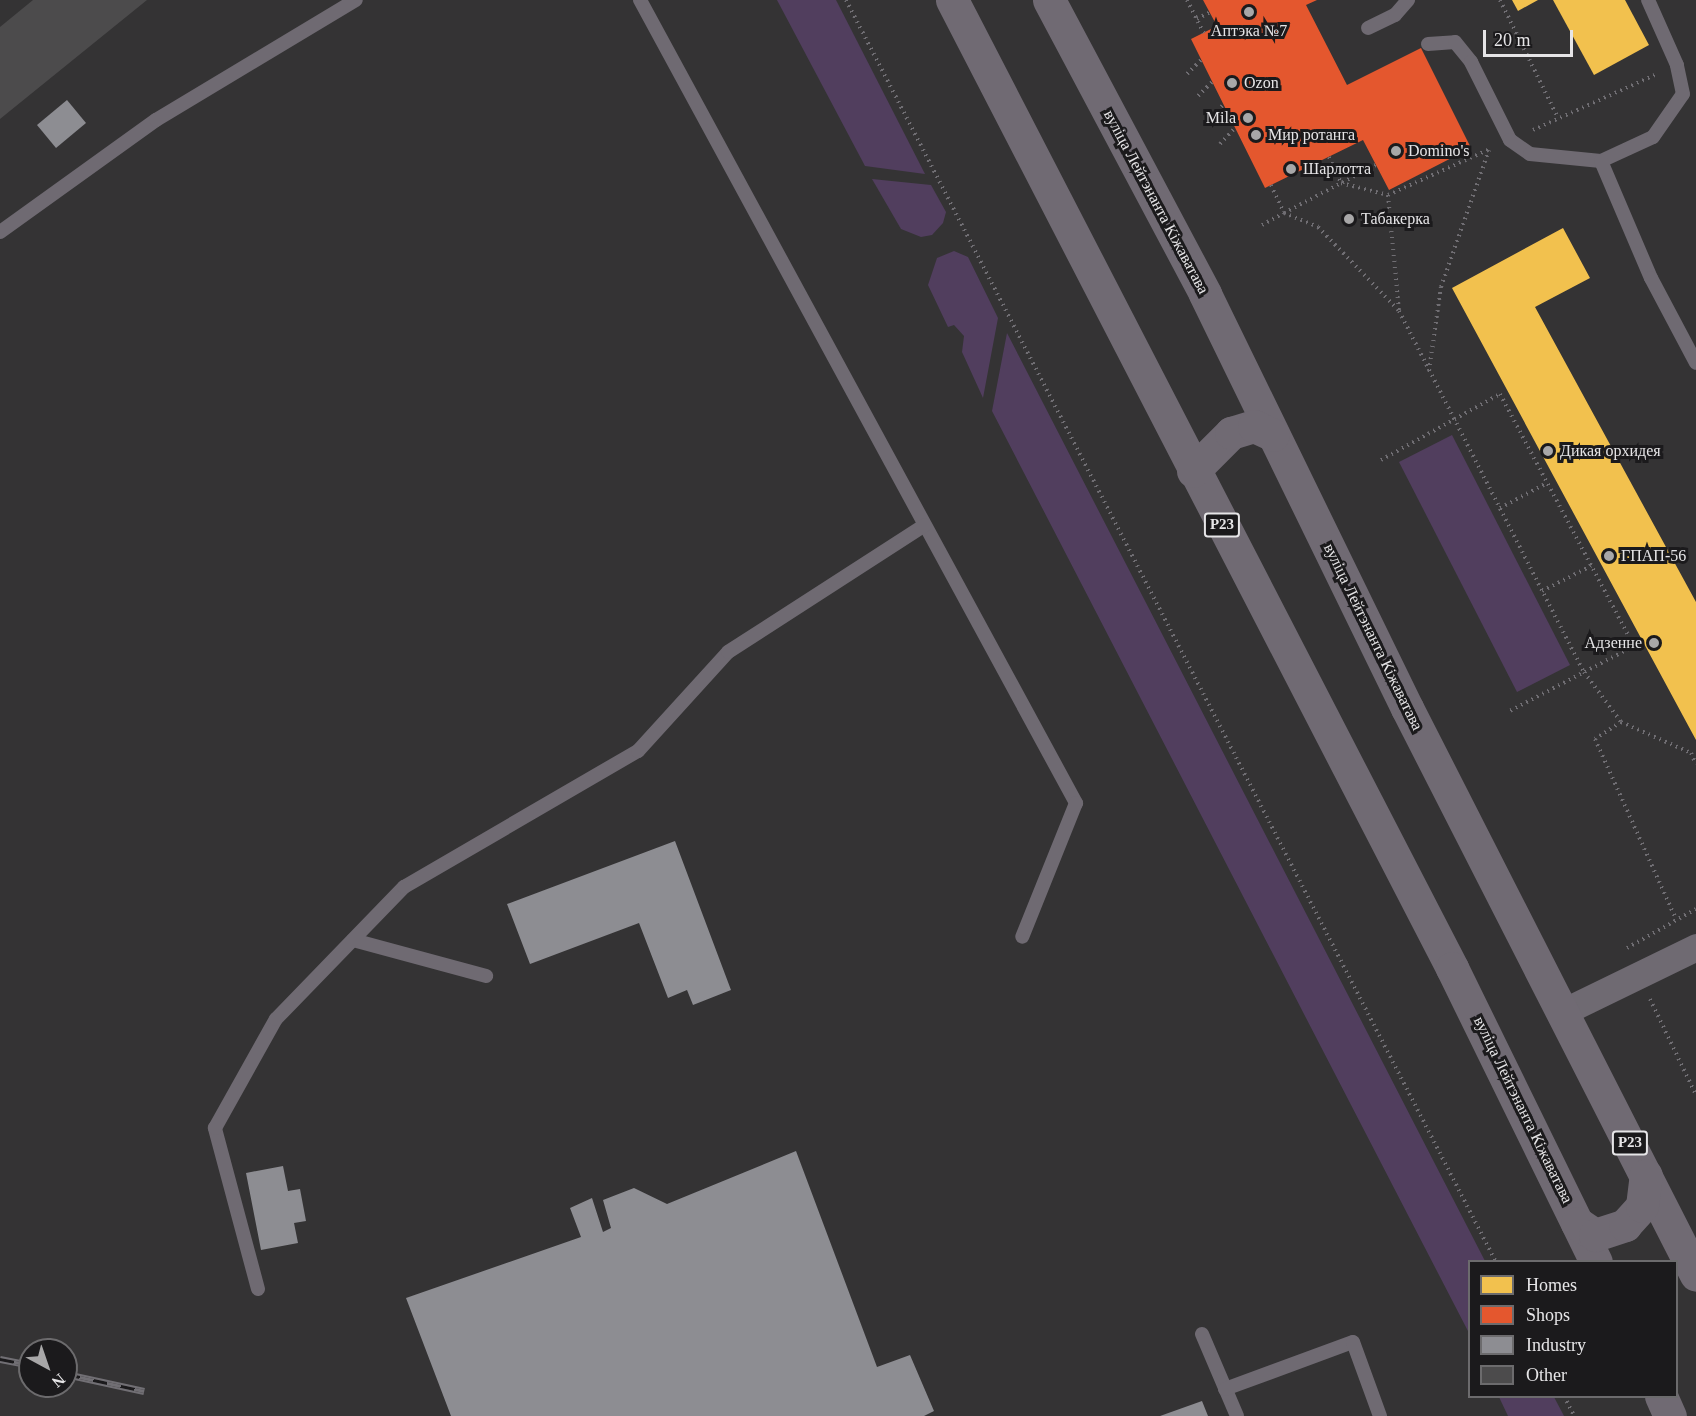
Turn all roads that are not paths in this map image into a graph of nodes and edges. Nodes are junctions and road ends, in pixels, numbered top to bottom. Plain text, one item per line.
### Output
1 (356, 0) edge
2 (640, 0) edge
3 (952, 0) edge
4 (1049, 0) edge
5 (1408, 0) edge
6 (1648, 0) edge
7 (1368, 28) dead end
8 (1428, 44) dead end
9 (1601, 161) junction
10 (0, 232) edge
11 (1694, 356) edge
12 (1273, 435) junction
13 (1193, 471) junction
14 (925, 525) junction
15 (1022, 937) dead end
16 (353, 940) junction
17 (1696, 948) edge
18 (486, 976) dead end
19 (1563, 1012) junction
20 (1646, 1175) junction
21 (1577, 1222) junction
22 (1595, 1260) edge
23 (1696, 1275) edge
24 (258, 1289) dead end
25 (1202, 1334) dead end
26 (1225, 1389) junction
27 (1662, 1398) edge
28 (1237, 1416) edge
29 (1380, 1416) edge
30 (1670, 1416) edge

1 - 10 lane
2 - 14 lane
3 - 13 main road, вуліца Лейтэнанта Кіжаватава / Р23
4 - 12 main road, вуліца Лейтэнанта Кіжаватава / Р23
5 - 7 lane
6 - 9 lane
8 - 9 lane
9 - 11 lane
12 - 13 main road
12 - 19 main road, вуліца Лейтэнанта Кіжаватава / Р23
13 - 21 main road, вуліца Лейтэнанта Кіжаватава / Р23
14 - 15 lane
14 - 16 lane
16 - 18 lane
16 - 24 lane
17 - 19 street
19 - 20 main road, вуліца Лейтэнанта Кіжаватава / Р23
20 - 21 main road
20 - 23 main road, вуліца Лейтэнанта Кіжаватава / Р23
21 - 22 main road, вуліца Лейтэнанта Кіжаватава / Р23
25 - 26 lane
26 - 28 lane
26 - 29 lane
27 - 30 main road

